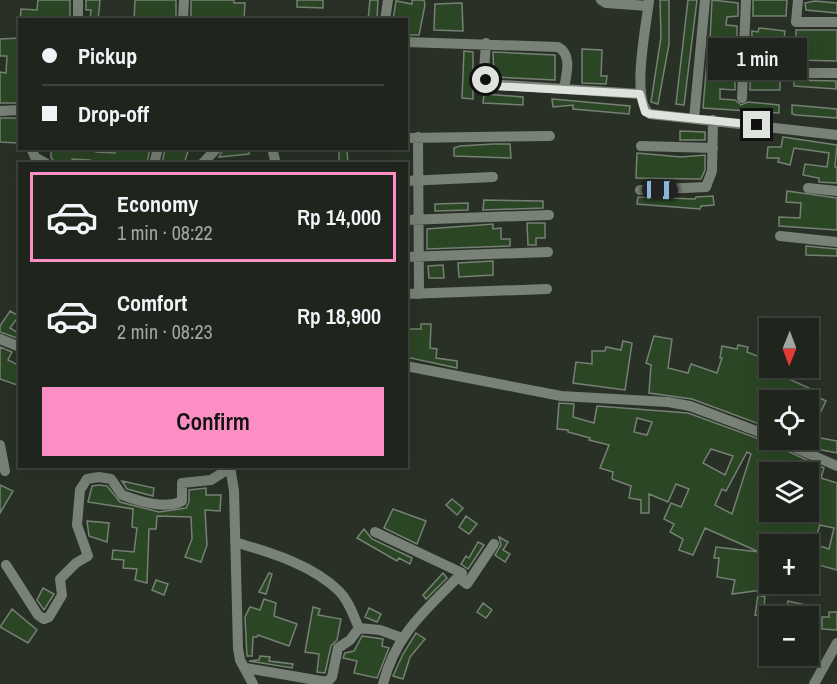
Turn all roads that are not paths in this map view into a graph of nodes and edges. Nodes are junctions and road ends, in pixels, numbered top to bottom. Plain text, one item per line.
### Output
1 (78, 0) edge
2 (184, 0) edge
3 (388, 0) edge
4 (601, 0) edge
5 (705, 0) edge
6 (746, 0) edge
7 (798, 0) edge
8 (649, 3) edge
9 (78, 18) edge
10 (183, 18) edge
11 (385, 18) edge
12 (837, 22) edge
13 (408, 42) edge
14 (486, 43) junction
15 (744, 67) junction
16 (837, 74) edge
17 (564, 89) junction
18 (640, 94) junction
19 (742, 98) dead end
20 (18, 110) edge
21 (0, 111) edge
22 (694, 119) junction
23 (713, 120) junction
24 (837, 135) edge
25 (550, 136) dead end
26 (412, 137) edge
27 (641, 146) dead end
28 (713, 148) junction
29 (32, 150) edge
30 (215, 150) edge
31 (43, 162) edge
32 (204, 162) edge
33 (493, 177) dead end
34 (412, 181) edge
35 (808, 188) dead end
36 (640, 190) dead end
37 (837, 191) edge
38 (549, 215) dead end
39 (412, 220) edge
40 (780, 236) dead end
41 (837, 242) edge
42 (548, 252) dead end
43 (419, 256) junction
44 (408, 257) edge
45 (548, 289) dead end
46 (408, 294) edge
47 (419, 294) junction
48 (0, 339) edge
49 (18, 346) edge
50 (408, 366) edge
51 (759, 432) edge
52 (0, 445) edge
53 (800, 450) edge
54 (837, 466) edge
55 (229, 468) edge
56 (230, 468) edge
57 (5, 471) dead end
58 (375, 532) dead end
59 (235, 542) junction
60 (494, 544) dead end
61 (6, 565) dead end
62 (458, 577) junction
63 (359, 628) junction
64 (402, 638) junction
65 (837, 643) edge
66 (246, 669) junction
67 (253, 684) edge
68 (383, 684) edge
69 (814, 684) edge

1 - 9 street
2 - 10 street
3 - 11 street
4 - 8 street
5 - 22 street
6 - 15 street
7 - 12 street
8 - 18 street
13 - 14 street
14 - 17 street
14 - 17 street
15 - 16 street
15 - 19 street
17 - 18 street
18 - 22 street
20 - 21 street
22 - 23 street
23 - 24 street
23 - 28 street
25 - 26 street
26 - 34 street
27 - 28 street
28 - 36 street
29 - 31 street
30 - 32 street
33 - 34 street
34 - 39 street
35 - 37 street
38 - 39 street
39 - 43 street
40 - 41 street
42 - 43 street
43 - 44 street
43 - 47 street
45 - 47 street
46 - 47 street
48 - 49 street
50 - 51 street
52 - 57 street
53 - 54 street
55 - 61 street
56 - 59 street
58 - 62 street
59 - 63 street
59 - 66 street
60 - 62 street
62 - 64 street
63 - 64 street
63 - 66 street
64 - 68 street
65 - 69 street
66 - 67 street

